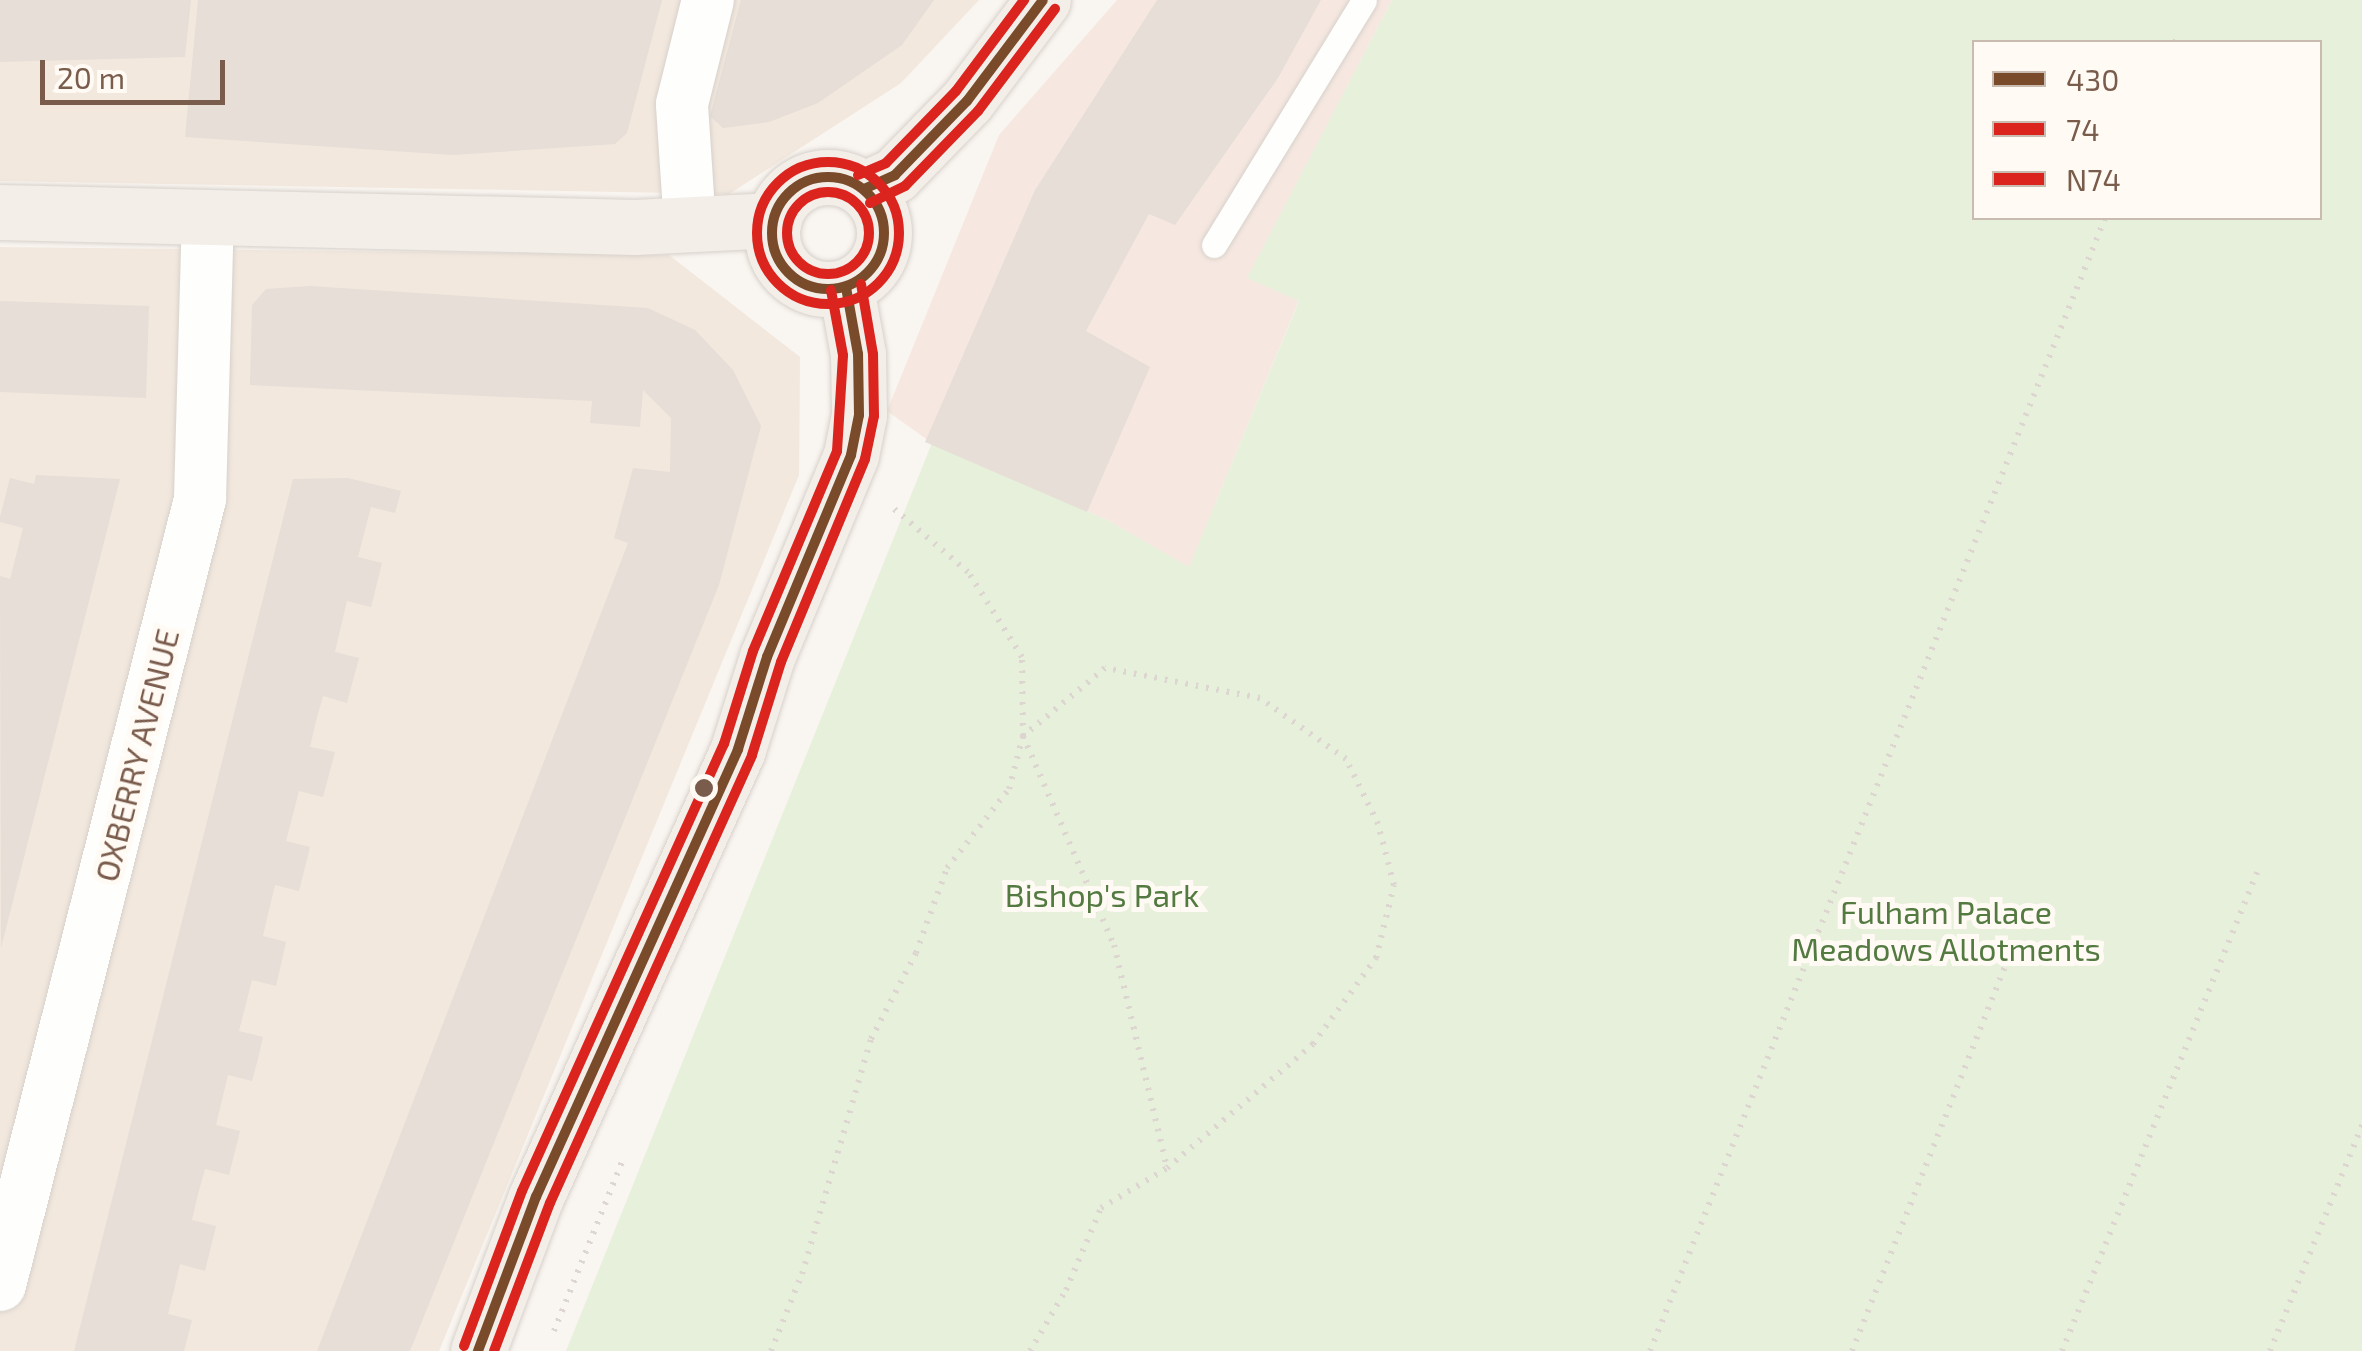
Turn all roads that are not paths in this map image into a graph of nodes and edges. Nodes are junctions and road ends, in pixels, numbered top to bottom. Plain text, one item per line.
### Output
1 (708, 0) edge
2 (1043, 0) edge
3 (1364, 0) edge
4 (864, 189) junction
5 (0, 212) edge
6 (208, 216) junction
7 (774, 220) junction
8 (690, 226) junction
9 (1214, 245) dead end
10 (846, 287) junction
11 (0, 1284) edge
12 (478, 1351) edge

1 - 8 street
2 - 4 main road
3 - 9 lane
4 - 7 main road
4 - 10 main road
5 - 6 main road
6 - 8 main road
6 - 11 street, OXBERRY AVENUE
7 - 8 main road
7 - 10 main road
10 - 12 main road

